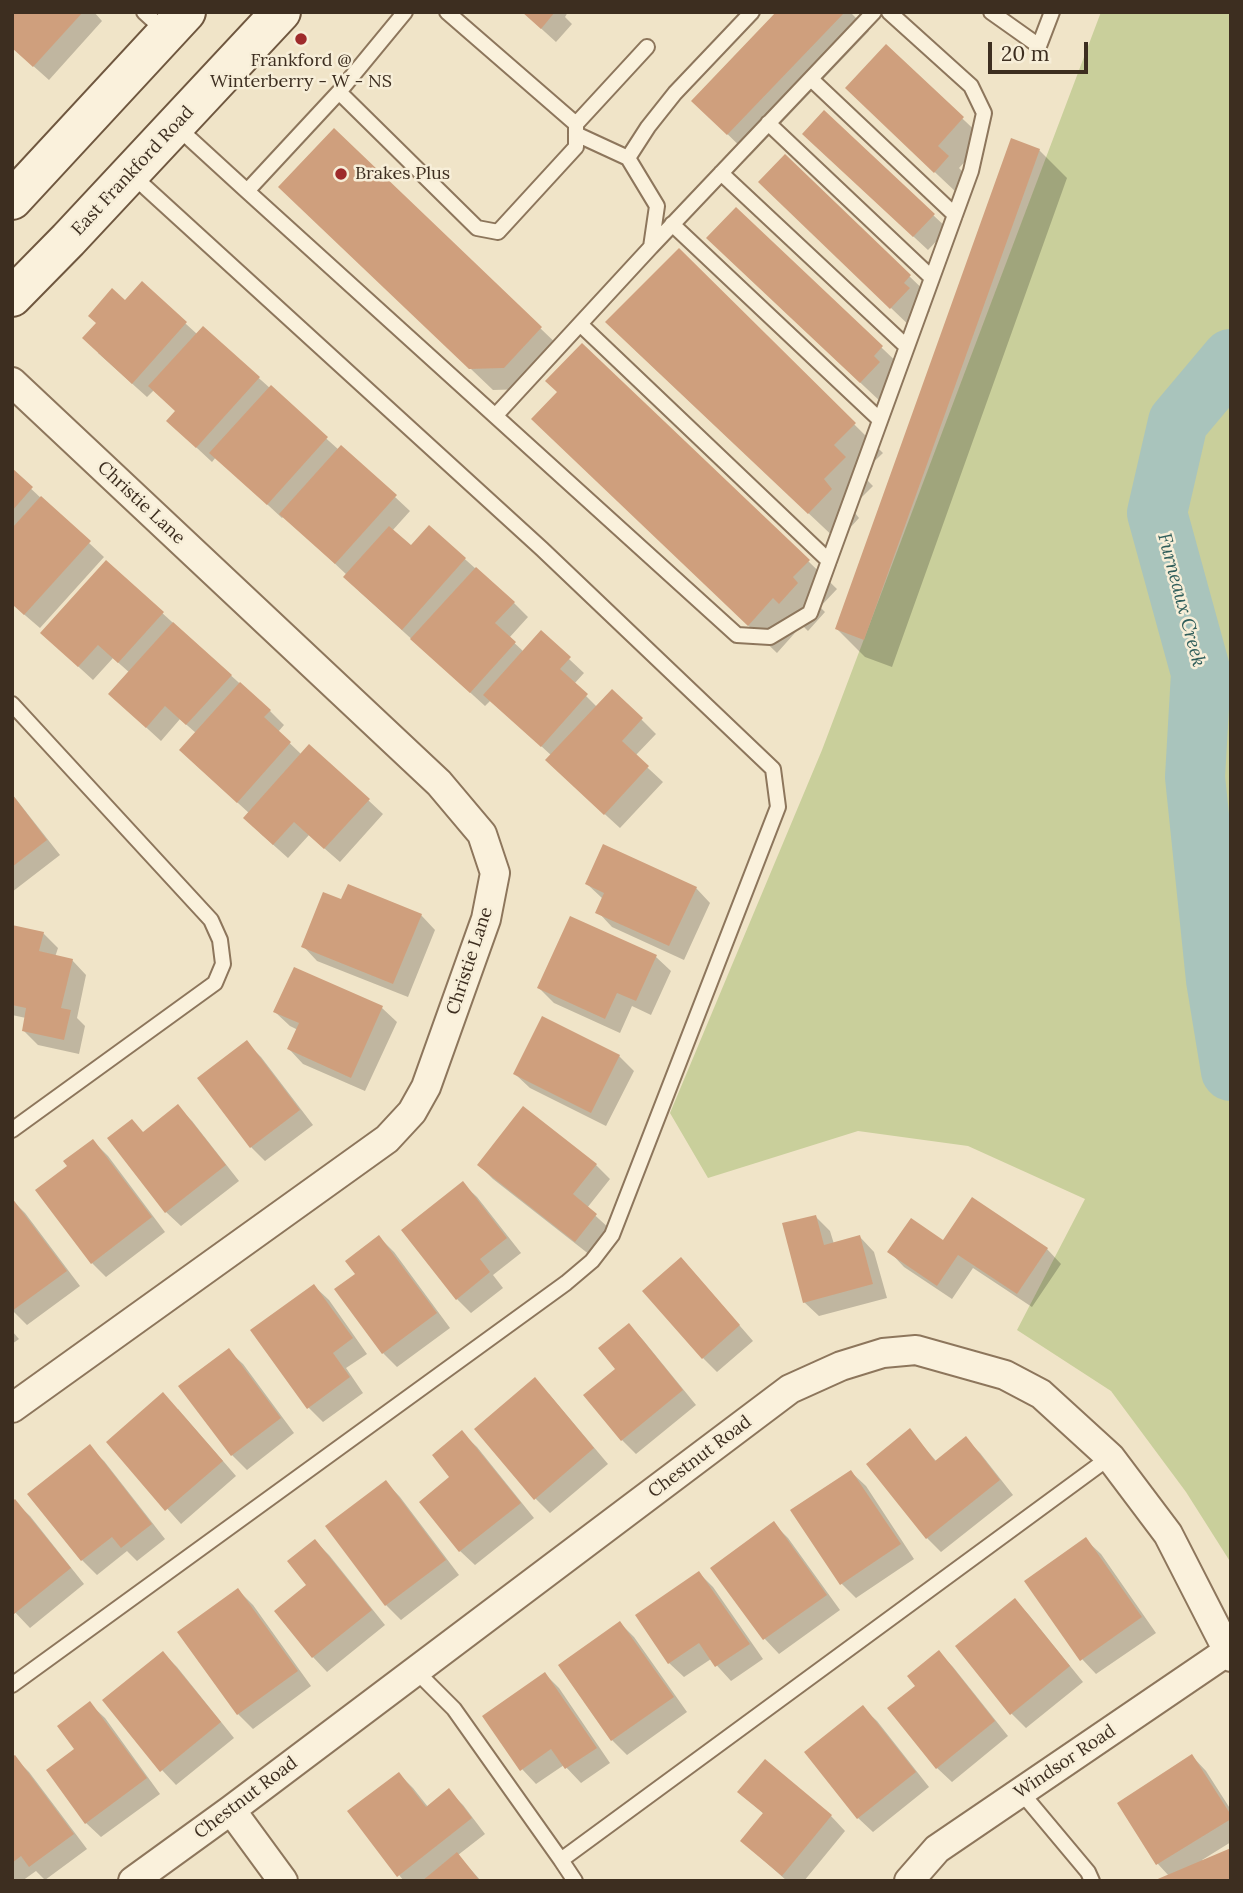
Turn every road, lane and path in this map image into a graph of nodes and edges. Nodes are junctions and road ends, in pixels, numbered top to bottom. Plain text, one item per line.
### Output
1 (281, 12) edge
2 (405, 12) edge
3 (447, 12) edge
4 (752, 12) edge
5 (874, 12) edge
6 (889, 12) edge
7 (991, 12) edge
8 (1052, 12) edge
9 (166, 19) edge
10 (647, 47) dead end
11 (811, 79) junction
12 (339, 92) junction
13 (768, 123) junction
14 (175, 125) junction
15 (576, 129) junction
16 (628, 158) junction
17 (130, 173) junction
18 (721, 173) junction
19 (247, 191) junction
20 (12, 200) edge
21 (955, 215) junction
22 (672, 224) junction
23 (651, 247) junction
24 (932, 278) junction
25 (12, 297) edge
26 (580, 324) junction
27 (907, 347) junction
28 (12, 382) edge
29 (496, 415) junction
30 (880, 420) junction
31 (829, 561) junction
32 (12, 704) edge
33 (12, 1130) edge
34 (12, 1408) edge
35 (1110, 1457) junction
36 (1229, 1654) edge
37 (415, 1670) junction
38 (12, 1685) edge
39 (1021, 1792) junction
40 (231, 1810) junction
41 (561, 1860) junction
42 (133, 1881) edge
43 (283, 1881) edge
44 (575, 1881) edge
45 (909, 1881) edge
46 (1092, 1881) edge

1 - 14 main road, East Frankford Road
2 - 12 lane
3 - 15 lane
4 - 16 lane
5 - 11 lane
6 - 21 lane
7 - 8 lane
9 - 20 main road
10 - 15 lane
11 - 13 lane
11 - 21 lane
12 - 15 lane
12 - 19 lane
13 - 18 lane
13 - 24 lane
14 - 17 main road, East Frankford Road
14 - 19 lane
15 - 16 lane
16 - 23 lane
17 - 25 main road, East Frankford Road
17 - 38 lane
18 - 22 lane
18 - 27 lane
19 - 29 lane
21 - 24 lane
22 - 23 lane
22 - 30 lane
23 - 26 lane
24 - 27 lane
26 - 29 lane
26 - 31 lane
27 - 30 lane
28 - 34 street, Christie Lane
29 - 31 lane
30 - 31 lane
32 - 33 lane
35 - 36 street, Chestnut Road
35 - 37 street, Chestnut Road
35 - 41 lane
36 - 39 street, Windsor Road
37 - 40 street, Chestnut Road
37 - 41 lane
39 - 45 street, Windsor Road
39 - 46 lane
40 - 42 street, Chestnut Road
40 - 43 street
41 - 44 lane

